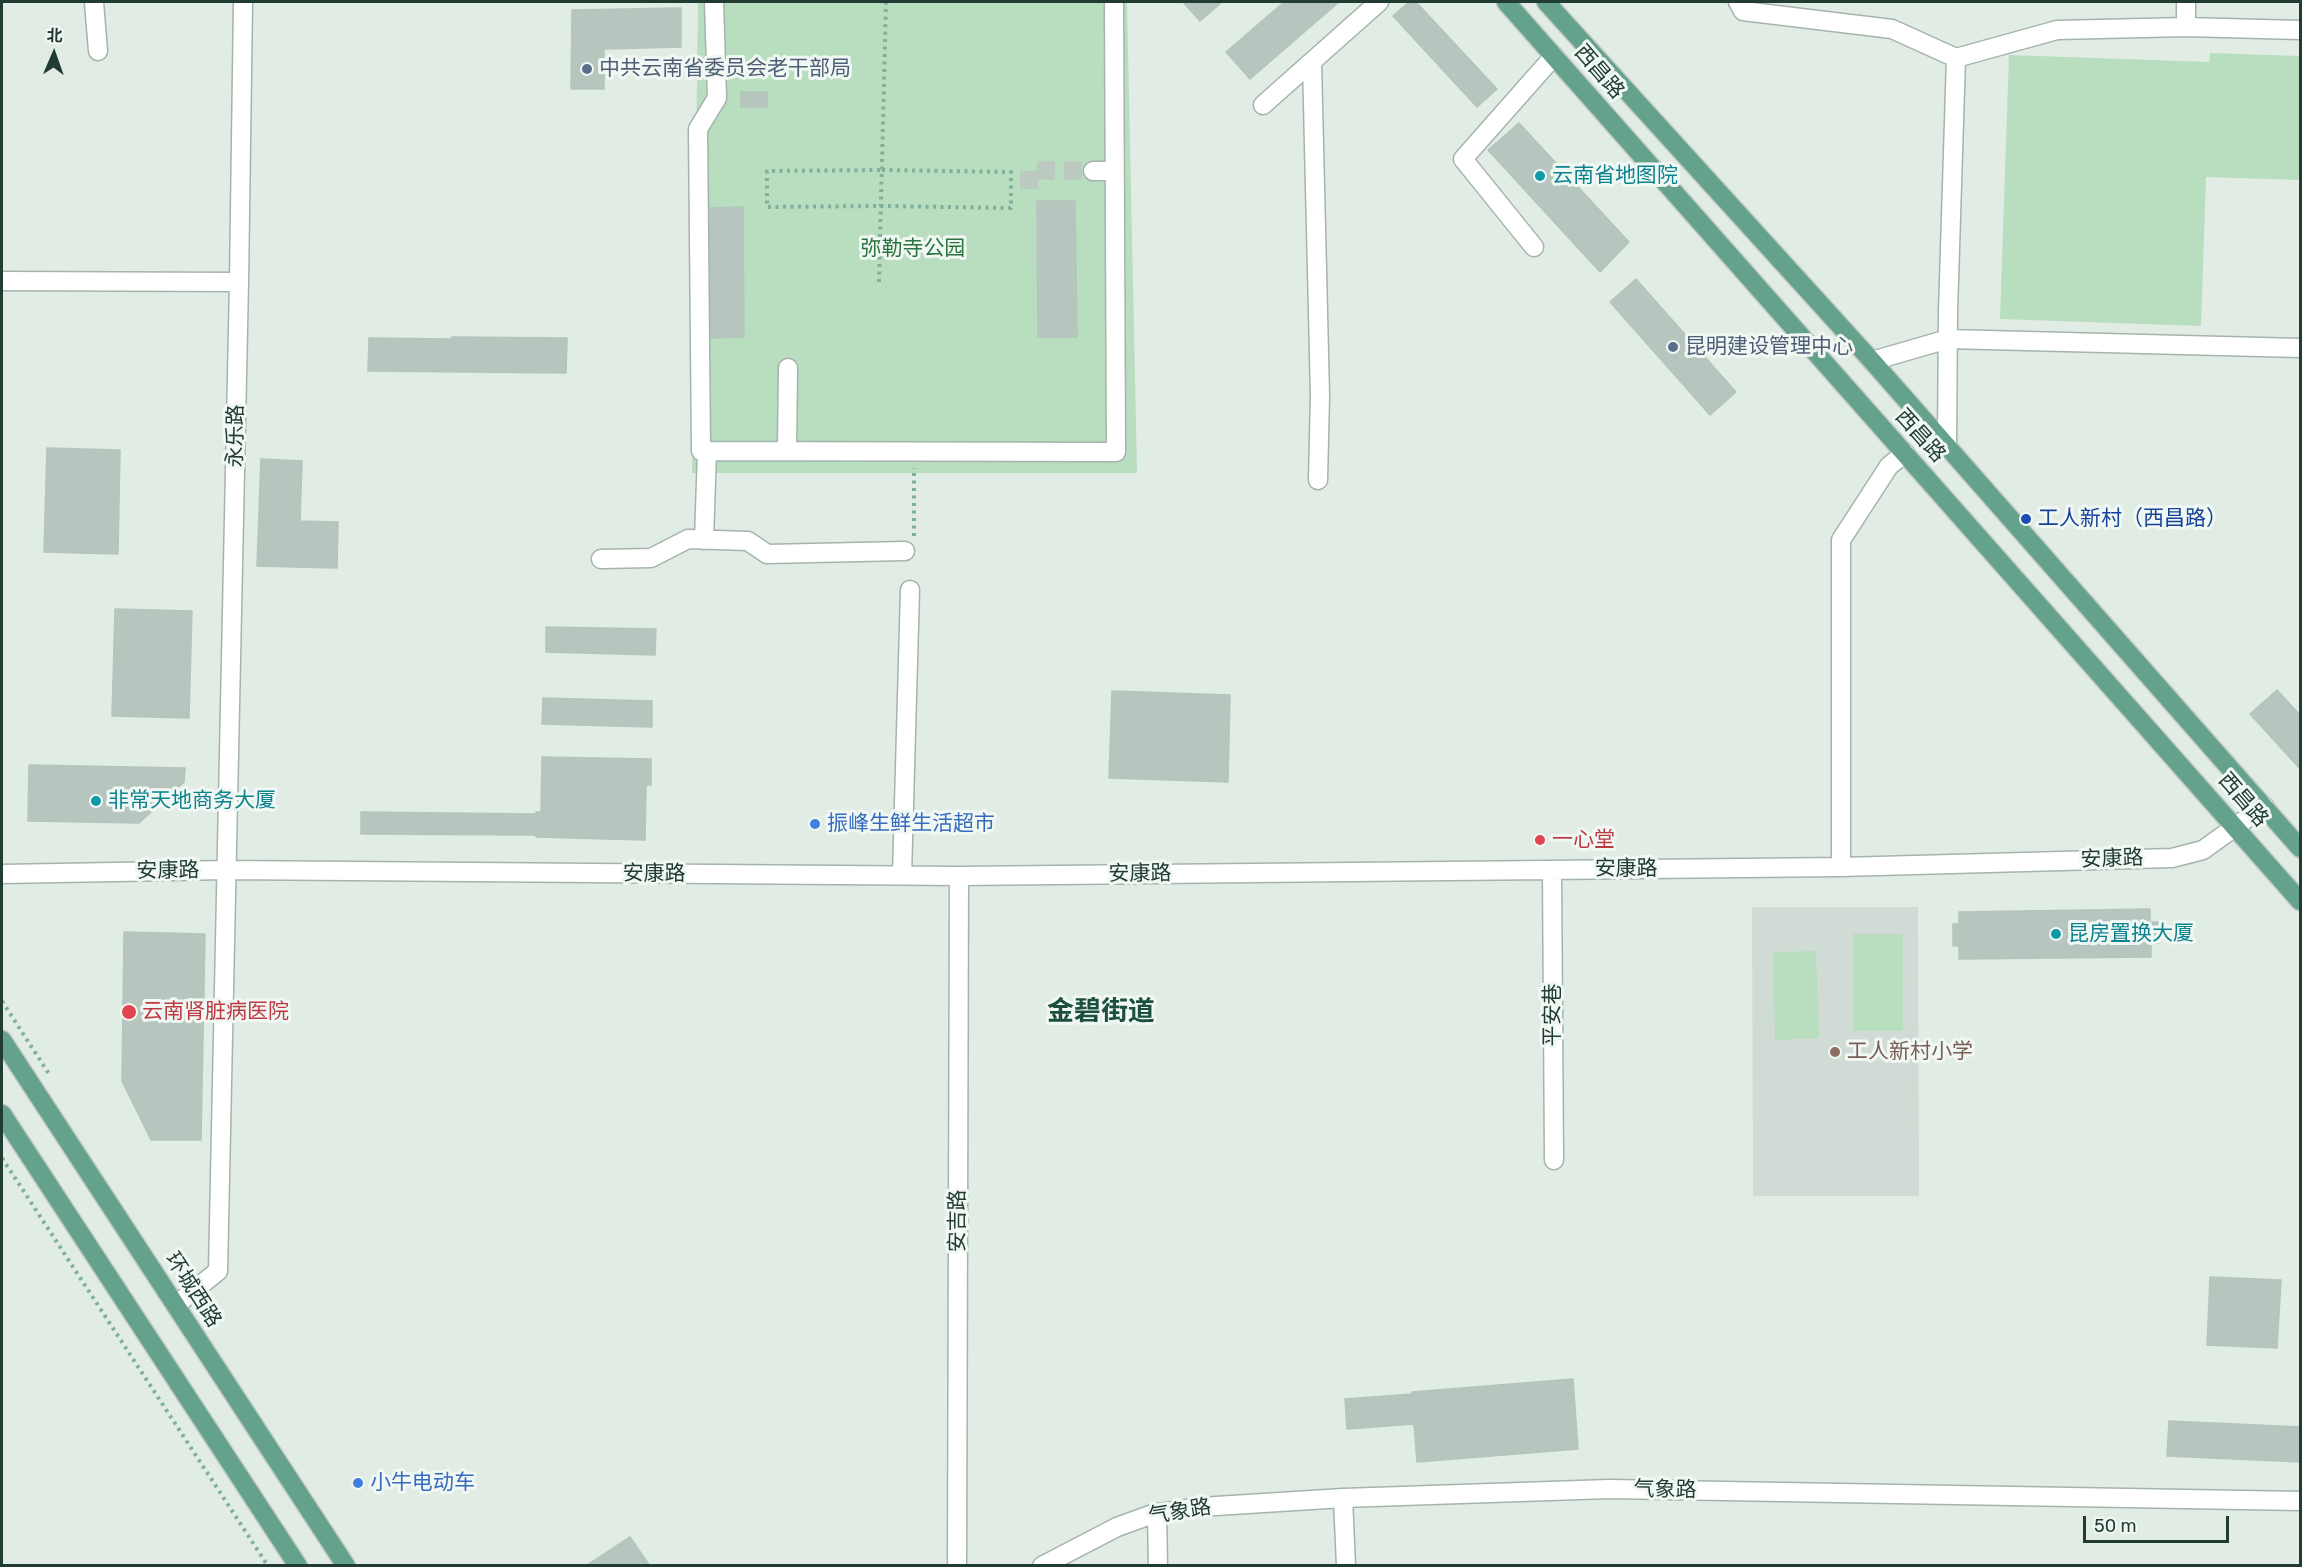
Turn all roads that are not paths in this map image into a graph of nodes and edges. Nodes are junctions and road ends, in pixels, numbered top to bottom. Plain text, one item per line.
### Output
1 (94, 2) edge
2 (243, 2) edge
3 (714, 2) edge
4 (1114, 2) edge
5 (1379, 2) edge
6 (1506, 2) edge
7 (1546, 2) edge
8 (1738, 2) edge
9 (2186, 2) edge
10 (2186, 27) junction
11 (2301, 30) edge
12 (98, 51) dead end
13 (1554, 56) junction
14 (1956, 58) junction
15 (1312, 62) junction
16 (1263, 105) dead end
17 (1094, 171) tunnel mouth
18 (1113, 171) junction
19 (1534, 247) dead end
20 (2, 281) edge
21 (239, 282) junction
22 (1948, 339) junction
23 (2301, 348) edge
24 (1872, 361) junction
25 (788, 368) dead end
26 (1947, 446) junction
27 (707, 451) junction
28 (787, 451) junction
29 (1905, 453) junction
30 (1318, 480) dead end
31 (704, 540) junction
32 (909, 547) road end
33 (601, 559) dead end
34 (910, 590) dead end
35 (2264, 806) junction
36 (2237, 827) junction
37 (2301, 848) edge
38 (1841, 867) junction
39 (227, 870) junction
40 (1552, 870) junction
41 (2, 874) edge
42 (902, 875) junction
43 (959, 876) junction
44 (2301, 901) edge
45 (2, 1040) edge
46 (2, 1114) edge
47 (1554, 1160) dead end
48 (176, 1305) junction
49 (1343, 1498) junction
50 (2301, 1501) edge
51 (1157, 1513) junction
52 (297, 1566) edge
53 (346, 1566) edge
54 (957, 1566) edge
55 (1042, 1566) edge
56 (1158, 1566) edge
57 (1346, 1566) edge

1 - 12 street
2 - 21 street, 永乐路
3 - 27 street
4 - 18 street
5 - 15 street
6 - 13 main road, 西昌路
7 - 24 main road, 西昌路
8 - 14 street
9 - 10 street
10 - 11 street
10 - 14 street
13 - 19 street
13 - 29 main road, 西昌路
14 - 22 street
15 - 16 street
15 - 30 street
17 - 18 street
18 - 28 street
20 - 21 street
21 - 39 street, 永乐路
22 - 23 street
22 - 24 street
22 - 26 street
24 - 26 main road, 西昌路
25 - 28 street
26 - 35 main road, 西昌路
27 - 28 street
27 - 31 street
29 - 36 main road, 西昌路
29 - 38 street
31 - 32 street
31 - 33 street
34 - 42 street
35 - 36 street, 安康路
35 - 37 main road, 西昌路
36 - 38 street, 安康路
36 - 44 main road, 西昌路
38 - 40 street, 安康路
39 - 41 street, 安康路
39 - 42 street, 安康路
39 - 48 street, 永乐路
40 - 43 street, 安康路
40 - 47 street, 平安巷
42 - 43 street, 安康路
43 - 54 street, 安吉路
45 - 48 main road, 环城西路
46 - 52 main road
48 - 53 main road, 环城西路
49 - 50 street, 气象路
49 - 51 street, 气象路
49 - 57 street
51 - 55 street, 气象路
51 - 56 street

